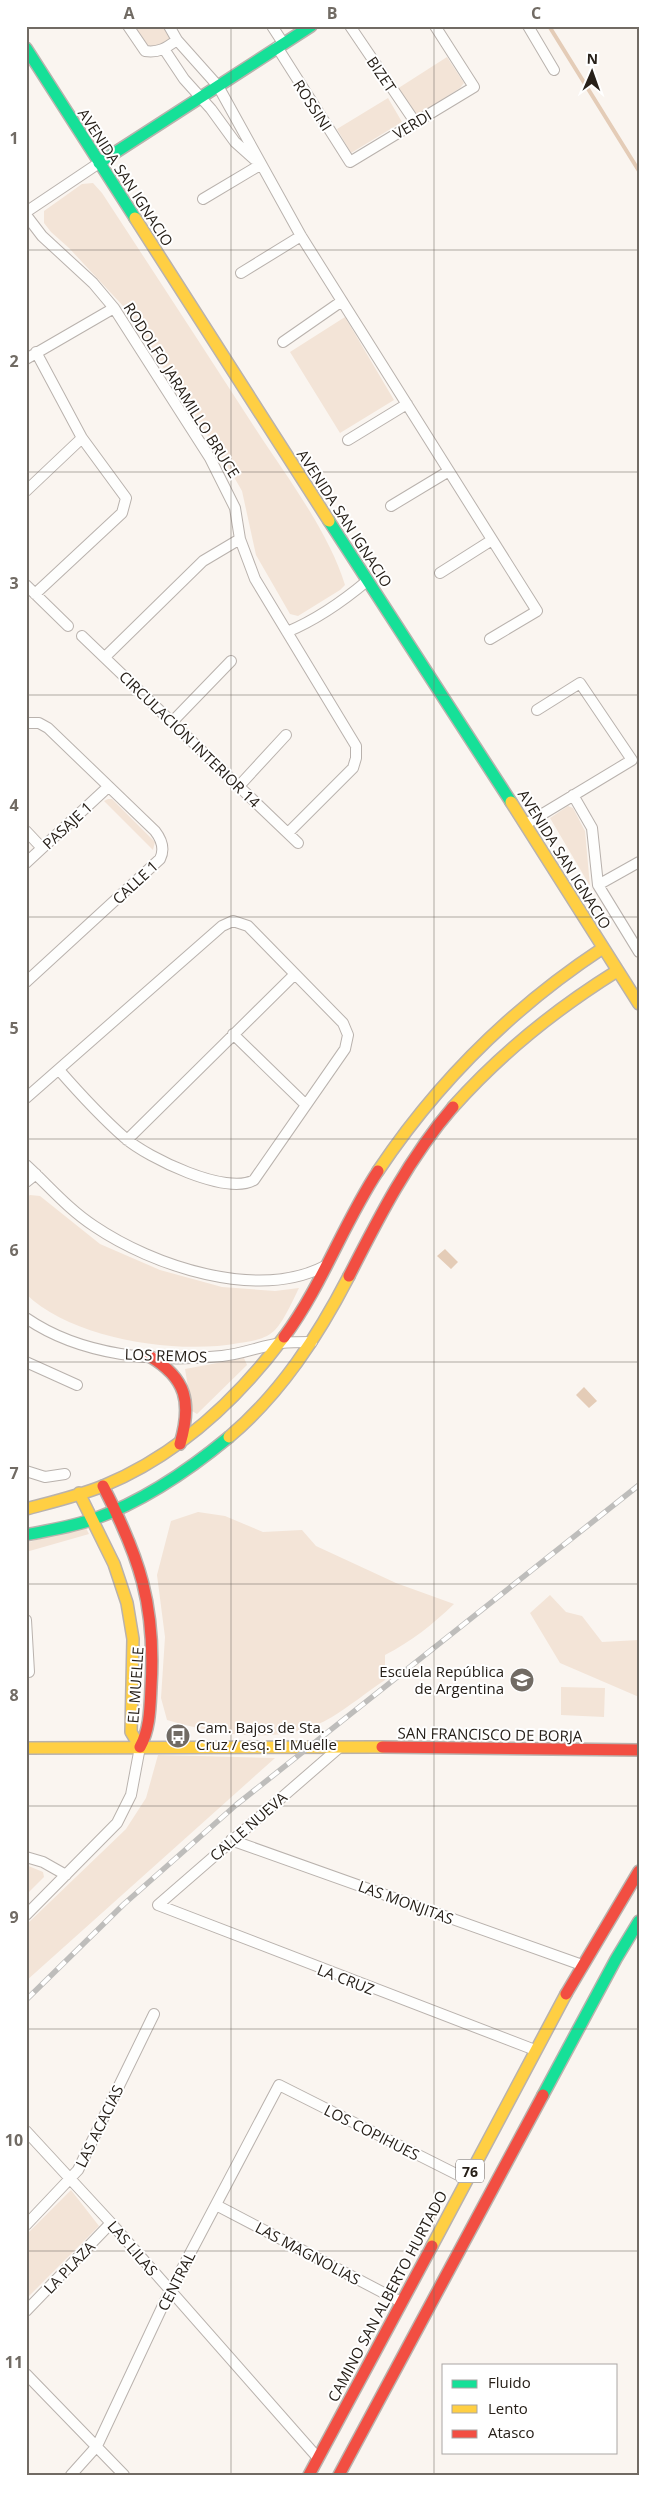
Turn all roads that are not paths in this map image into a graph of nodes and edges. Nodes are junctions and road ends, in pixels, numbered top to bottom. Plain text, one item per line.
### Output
1 (128, 26) edge
2 (169, 26) edge
3 (272, 26) edge
4 (311, 26) edge
5 (350, 26) edge
6 (435, 26) edge
7 (528, 26) edge
8 (177, 40) junction
9 (280, 45) junction
10 (26, 48) edge
11 (164, 49) junction
12 (554, 70) dead end
13 (218, 86) junction
14 (200, 96) junction
15 (415, 122) junction
16 (350, 162) joint
17 (100, 163) junction
18 (260, 165) junction
19 (203, 199) dead end
20 (26, 214) edge
21 (301, 236) junction
22 (242, 273) dead end
23 (342, 301) junction
24 (114, 308) junction
25 (283, 342) dead end
26 (36, 352) junction
27 (26, 359) edge
28 (407, 404) junction
29 (82, 438) junction
30 (348, 440) dead end
31 (449, 471) junction
32 (26, 490) edge
33 (392, 506) dead end
34 (240, 540) junction
35 (492, 540) junction
36 (440, 573) dead end
37 (367, 581) junction
38 (26, 585) edge
39 (35, 594) junction
40 (68, 626) dead end
41 (287, 632) junction
42 (82, 636) dead end
43 (490, 639) dead end
44 (105, 657) junction
45 (231, 661) dead end
46 (537, 710) dead end
47 (172, 722) junction
48 (26, 723) edge
49 (286, 735) dead end
50 (239, 786) junction
51 (108, 787) junction
52 (573, 794) junction
53 (526, 824) junction
54 (26, 831) edge
55 (288, 833) junction
56 (298, 843) dead end
57 (42, 848) junction
58 (639, 862) edge
59 (26, 863) edge
60 (598, 886) junction
61 (603, 948) junction
62 (639, 952) edge
63 (617, 971) junction
64 (295, 974) junction
65 (26, 982) edge
66 (639, 1004) edge
67 (233, 1034) junction
68 (470, 1053) junction
69 (59, 1070) junction
70 (487, 1070) junction
71 (26, 1098) edge
72 (306, 1105) junction
73 (401, 1136) junction
74 (126, 1140) junction
75 (420, 1150) junction
76 (26, 1165) edge
77 (36, 1174) junction
78 (26, 1182) edge
79 (325, 1266) junction
80 (26, 1318) edge
81 (312, 1342) junction
82 (281, 1343) junction
83 (149, 1356) junction
84 (26, 1362) edge
85 (77, 1385) dead end
86 (180, 1444) junction
87 (26, 1471) edge
88 (66, 1474) dead end
89 (103, 1486) junction
90 (79, 1493) junction
91 (26, 1509) edge
92 (116, 1510) junction
93 (94, 1519) junction
94 (26, 1536) edge
95 (26, 1620) edge
96 (29, 1672) dead end
97 (140, 1747) junction
98 (340, 1747) junction
99 (26, 1748) edge
100 (639, 1750) edge
101 (231, 1840) junction
102 (26, 1857) edge
103 (639, 1870) edge
104 (66, 1875) junction
105 (158, 1905) joint
106 (26, 1915) edge
107 (639, 1921) edge
108 (582, 1965) junction
109 (154, 2014) dead end
110 (536, 2050) junction
111 (279, 2085) joint
112 (26, 2130) edge
113 (70, 2179) junction
114 (466, 2179) junction
115 (216, 2205) junction
116 (111, 2223) junction
117 (26, 2224) edge
118 (170, 2290) junction
119 (401, 2302) junction
120 (26, 2311) edge
121 (26, 2374) edge
122 (97, 2446) junction
123 (318, 2458) junction
124 (72, 2475) edge
125 (124, 2475) edge
126 (309, 2475) edge
127 (339, 2475) edge

1 - 11 street
2 - 8 street
3 - 9 street, ROSSINI
4 - 9 street, RODOLFO JARAMILLO BRUCE
5 - 15 street, BIZET
6 - 15 street, VERDI
7 - 12 street
8 - 11 street
8 - 13 street
9 - 13 street, RODOLFO JARAMILLO BRUCE
9 - 16 street, ROSSINI
10 - 17 street, AVENIDA SAN IGNACIO
11 - 14 street
13 - 14 street, RODOLFO JARAMILLO BRUCE
13 - 18 street
14 - 17 street, RODOLFO JARAMILLO BRUCE
14 - 18 street
15 - 16 street, VERDI
17 - 20 street, RODOLFO JARAMILLO BRUCE
17 - 37 street, AVENIDA SAN IGNACIO
18 - 19 street
18 - 21 street
20 - 24 street, RODOLFO JARAMILLO BRUCE
21 - 22 street
21 - 23 street
23 - 25 street
23 - 28 street
24 - 26 street
24 - 34 street, RODOLFO JARAMILLO BRUCE
26 - 27 street
26 - 29 street
28 - 30 street
28 - 31 street
29 - 32 street
29 - 39 street
31 - 33 street
31 - 35 street
34 - 41 street, RODOLFO JARAMILLO BRUCE
34 - 44 street
35 - 36 street
35 - 43 street
37 - 41 street
37 - 53 street, AVENIDA SAN IGNACIO
38 - 39 street
39 - 40 street
41 - 55 street, RODOLFO JARAMILLO BRUCE
42 - 44 street, CIRCULACIÓN INTERIOR 14
44 - 47 street, CIRCULACIÓN INTERIOR 14
45 - 47 street
46 - 52 street
47 - 50 street, CIRCULACIÓN INTERIOR 14
48 - 51 street, CALLE 1
49 - 50 street
50 - 55 street, CIRCULACIÓN INTERIOR 14
51 - 57 street, PASAJE 1
51 - 65 street, CALLE 1
52 - 53 street
52 - 60 street
53 - 61 street, AVENIDA SAN IGNACIO
54 - 57 street
55 - 56 street, CIRCULACIÓN INTERIOR 14
57 - 59 street, PASAJE 1
58 - 60 street
60 - 62 street
61 - 63 street, AVENIDA SAN IGNACIO
61 - 68 street
63 - 66 street, AVENIDA SAN IGNACIO
63 - 70 street
64 - 67 street
64 - 69 street
64 - 72 street
67 - 72 street
67 - 74 street
68 - 70 street
68 - 73 street
69 - 71 street
69 - 74 street
70 - 75 street
72 - 74 street
73 - 75 street
73 - 79 street
75 - 81 street
76 - 77 street
77 - 78 street
77 - 79 street
79 - 82 street
80 - 83 street, LOS REMOS
81 - 82 street, LOS REMOS
81 - 92 street
82 - 83 street, LOS REMOS
82 - 86 street
83 - 86 street
84 - 85 street
86 - 89 street
87 - 88 street
89 - 90 street
89 - 92 street, EL MUELLE
90 - 91 street
90 - 93 street, EL MUELLE
92 - 93 street
92 - 97 street, EL MUELLE
93 - 94 street
93 - 97 street, EL MUELLE
95 - 96 street
97 - 98 street, SAN FRANCISCO DE BORJA
97 - 99 street, SAN FRANCISCO DE BORJA
97 - 104 street
98 - 100 street, SAN FRANCISCO DE BORJA
98 - 101 street, CALLE NUEVA
101 - 105 street, CALLE NUEVA
101 - 108 street, LAS MONJITAS
102 - 104 street
103 - 108 street, CAMINO SAN ALBERTO HURTADO / 76
104 - 106 street
105 - 110 street, LA CRUZ
107 - 127 street, 76
108 - 110 street, CAMINO SAN ALBERTO HURTADO / 76
109 - 113 street, LAS ACACIAS
110 - 114 street, CAMINO SAN ALBERTO HURTADO / 76
111 - 114 street, LOS COPIHUES
111 - 115 street, CENTRAL
112 - 113 street, LAS LILAS
113 - 116 street, LAS LILAS
113 - 117 street, LAS ACACIAS
114 - 119 street, CAMINO SAN ALBERTO HURTADO / 76
115 - 118 street, CENTRAL
115 - 119 street, LAS MAGNOLIAS
116 - 118 street, LAS LILAS
116 - 120 street, LA PLAZA
118 - 122 street, CENTRAL
118 - 123 street, LAS LILAS
119 - 123 street, CAMINO SAN ALBERTO HURTADO / 76
121 - 122 street
122 - 124 street, CENTRAL
122 - 125 street
123 - 126 street, CAMINO SAN ALBERTO HURTADO / 76

